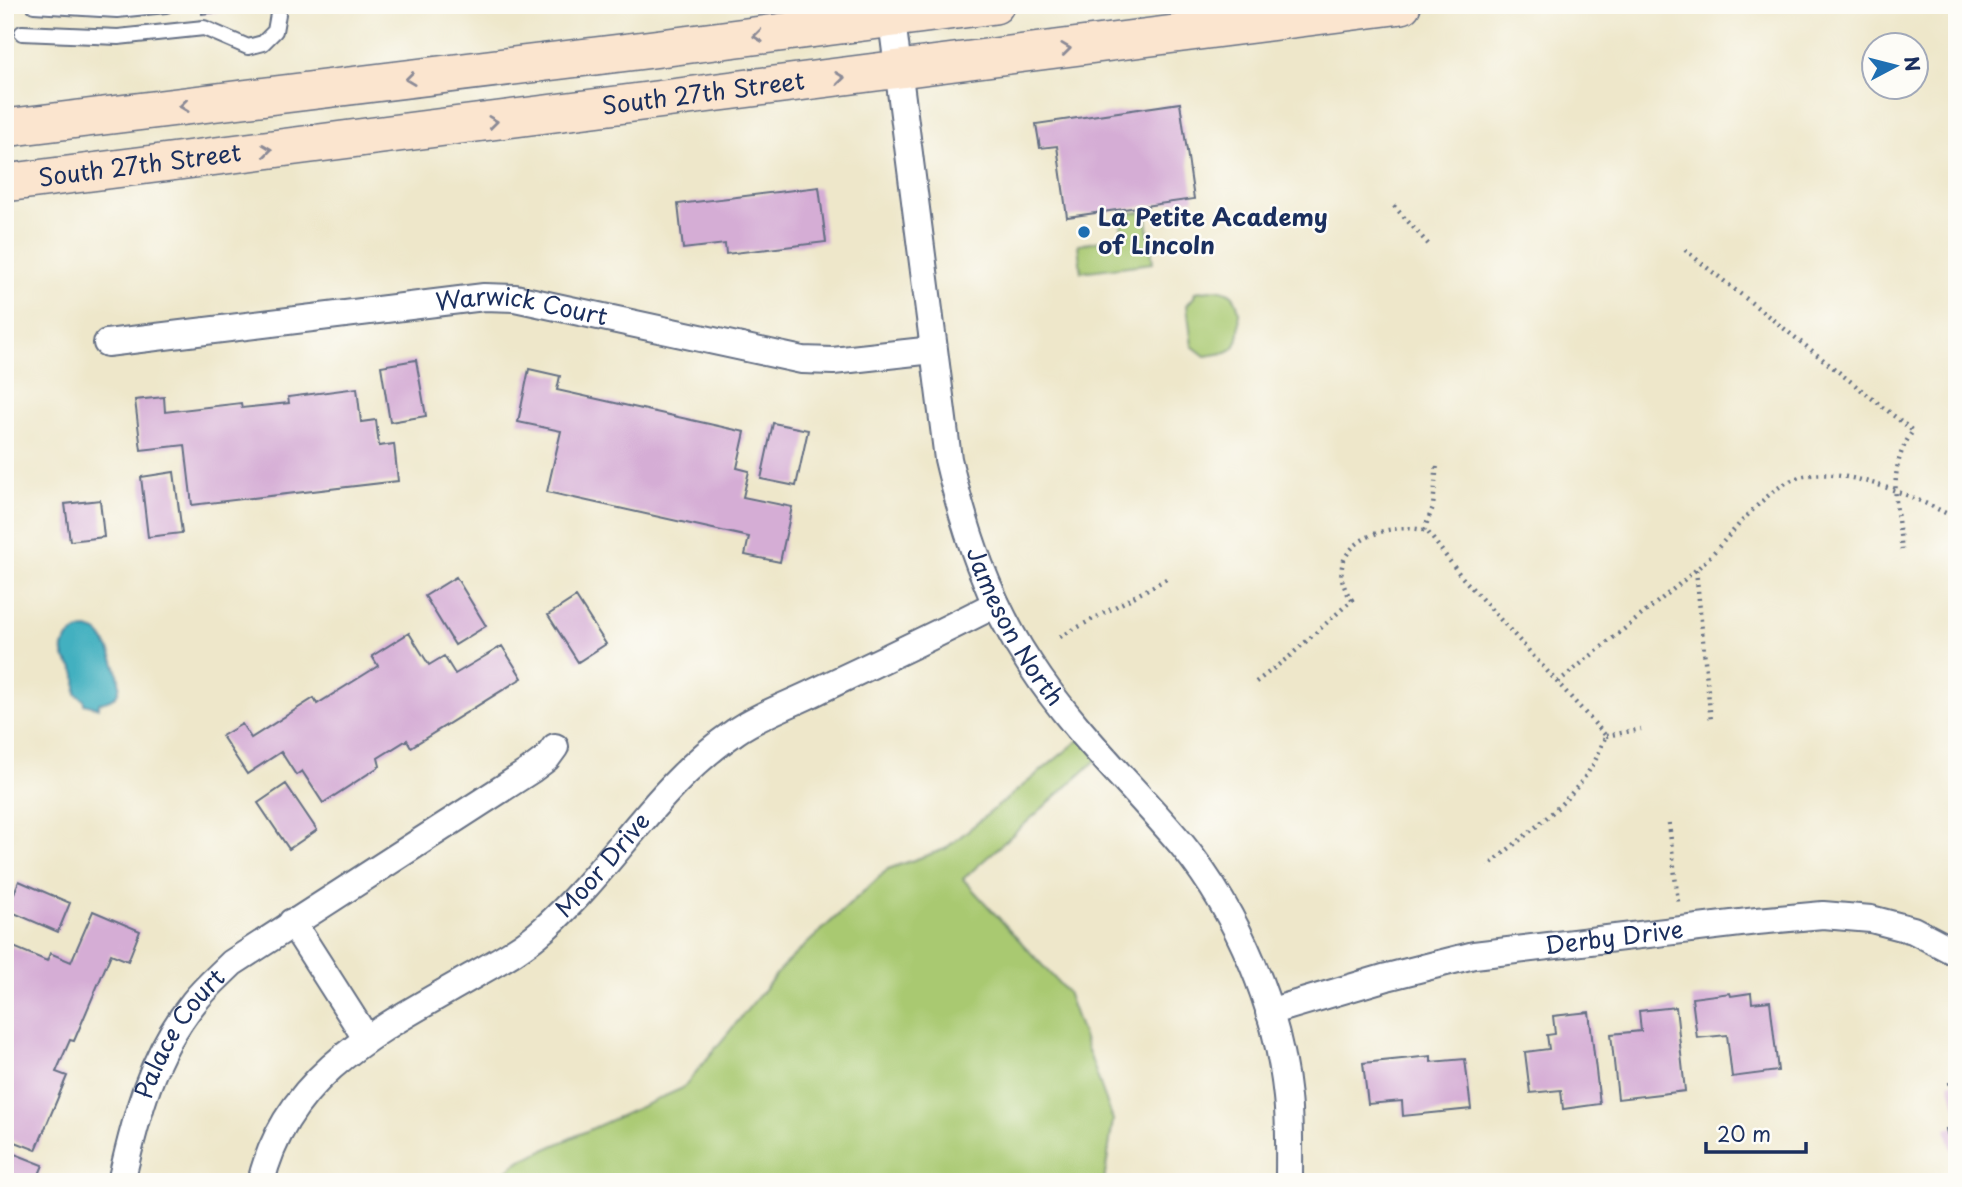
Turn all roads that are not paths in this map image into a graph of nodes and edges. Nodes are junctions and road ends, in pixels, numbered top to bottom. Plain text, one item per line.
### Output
1 (34, 5) edge
2 (166, 5) edge
3 (275, 5) edge
4 (995, 5) edge
5 (1402, 5) edge
6 (891, 12) edge
7 (22, 33) dead end
8 (898, 71) junction
9 (5, 128) edge
10 (5, 183) edge
11 (107, 342) dead end
12 (933, 350) junction
13 (996, 604) junction
14 (555, 747) dead end
15 (292, 922) junction
16 (1957, 953) edge
17 (1269, 1012) junction
18 (366, 1038) junction
19 (121, 1182) edge
20 (261, 1182) edge
21 (1289, 1182) edge

1 - 2 lane
3 - 7 lane
4 - 6 main road
8 -> 5 main road, South 27th Street
6 - 8 street, Jameson North
6 -> 9 main road
10 -> 8 main road, South 27th Street
8 - 12 street, Jameson North
11 - 12 street, Warwick Court
12 - 13 street, Jameson North
13 - 17 street, Jameson North
13 - 18 street, Moor Drive
14 - 15 street, Palace Court
15 - 18 street
15 - 19 street, Palace Court
16 - 17 street, Derby Drive
17 - 21 street, Jameson North
18 - 20 street, Moor Drive

